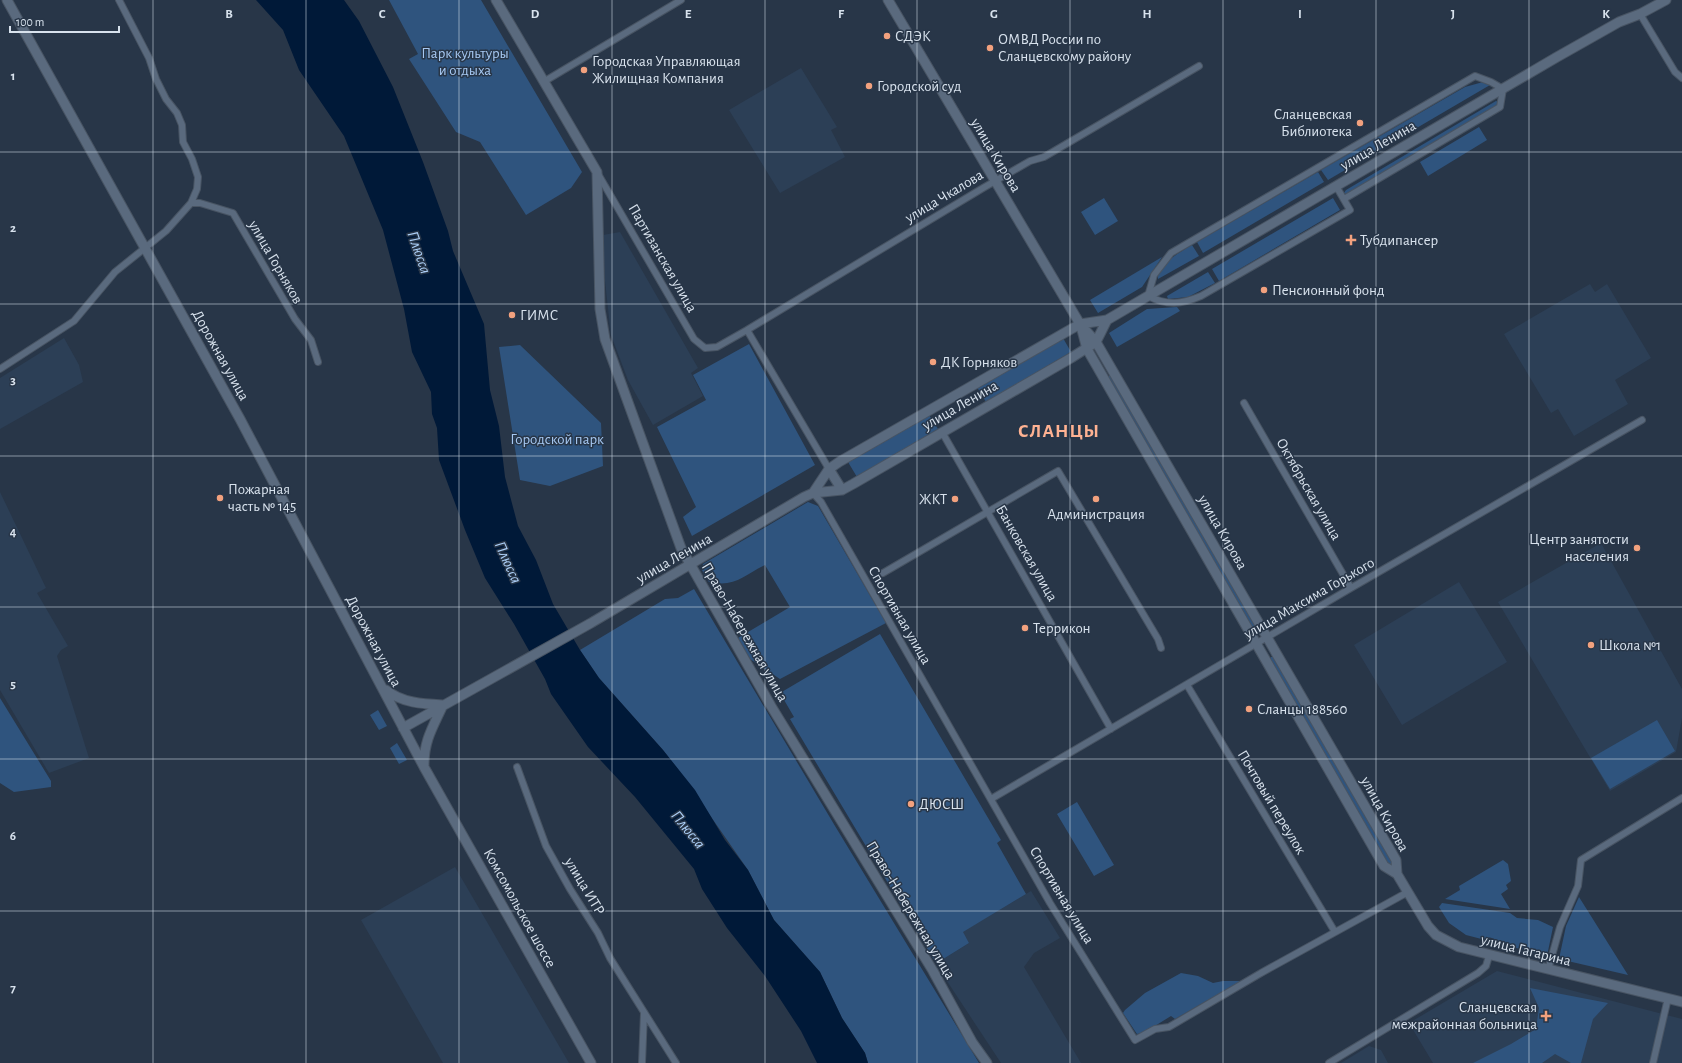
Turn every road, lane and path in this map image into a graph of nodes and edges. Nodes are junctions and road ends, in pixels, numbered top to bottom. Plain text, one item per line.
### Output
1 (7, 0) edge
2 (119, 0) edge
3 (496, 0) edge
4 (681, 0) edge
5 (888, 0) edge
6 (1666, 0) edge
7 (1640, 14) junction
8 (1199, 66) dead end
9 (1682, 78) edge
10 (545, 81) junction
11 (1503, 89) junction
12 (597, 172) junction
13 (995, 181) junction
14 (1336, 186) junction
15 (1344, 200) junction
16 (191, 203) junction
17 (145, 246) junction
18 (1148, 296) junction
19 (1107, 320) junction
20 (1080, 324) junction
21 (747, 330) junction
22 (1096, 342) junction
23 (1086, 349) junction
24 (318, 362) dead end
25 (0, 369) edge
26 (1244, 402) dead end
27 (1642, 420) dead end
28 (942, 432) junction
29 (829, 468) junction
30 (842, 490) junction
31 (813, 493) junction
32 (988, 512) junction
33 (690, 565) junction
34 (883, 573) dead end
35 (1351, 588) junction
36 (1268, 637) junction
37 (1256, 644) junction
38 (1161, 648) dead end
39 (1187, 685) junction
40 (383, 688) junction
41 (443, 705) junction
42 (403, 728) junction
43 (1111, 729) junction
44 (424, 767) junction
45 (517, 767) dead end
46 (1682, 798) edge
47 (991, 799) junction
48 (1397, 874) junction
49 (1408, 892) junction
50 (1335, 932) junction
51 (1489, 956) junction
52 (1548, 970) junction
53 (1668, 998) junction
54 (1682, 1002) edge
55 (644, 1012) junction
56 (591, 1063) edge
57 (642, 1063) edge
58 (676, 1063) edge
59 (986, 1063) edge
60 (1328, 1063) edge
61 (1653, 1063) edge

1 - 17 main road, Дорожная улица
2 - 16 street
3 - 10 main road, Партизанская улица
4 - 10 street
5 - 13 main road, улица Кирова
6 - 7 main road, улица Ленина
7 - 9 street
7 - 11 main road, улица Ленина
8 - 13 street, улица Чкалова
10 - 12 main road, Партизанская улица
11 - 14 main road, улица Ленина
11 - 15 street
11 - 18 street
12 - 21 street, Партизанская улица
12 - 33 main road, Право-Набережная улица
13 - 20 main road, улица Кирова
13 - 21 street, улица Чкалова
14 - 15 street
14 - 18 main road, улица Ленина
15 - 18 street
16 - 17 street
16 - 24 street, улица Горняков
17 - 25 street
17 - 40 main road, Дорожная улица
18 - 19 main road, улица Ленина
19 - 20 main road, улица Ленина
19 - 22 main road, улица Ленина
20 - 22 main road, улица Кирова
20 - 23 main road, улица Кирова
20 - 29 main road, улица Ленина
21 - 29 street
22 - 23 main road, улица Ленина
22 - 36 main road, улица Кирова
23 - 28 main road, улица Ленина
23 - 37 main road, улица Кирова
26 - 35 street, Октябрьская улица
27 - 35 street, улица Максима Горького
28 - 30 main road, улица Ленина
28 - 32 street, Банковская улица
29 - 30 main road
29 - 31 main road, улица Ленина
30 - 31 main road, улица Ленина
31 - 33 main road, улица Ленина
31 - 47 street, Спортивная улица
32 - 34 street
32 - 38 street
32 - 43 street, Банковская улица
33 - 41 main road, улица Ленина
33 - 59 main road, Право-Набережная улица
35 - 36 street, улица Максима Горького
36 - 37 street, улица Максима Горького
36 - 48 main road, улица Кирова
37 - 39 street, улица Максима Горького
37 - 48 main road, улица Кирова
39 - 43 street, улица Максима Горького
39 - 50 street, Почтовый переулок
40 - 41 main road
40 - 42 main road, Дорожная улица
41 - 42 main road
41 - 44 main road
42 - 44 main road, Дорожная улица
43 - 47 street, улица Максима Горького
44 - 56 main road, Комсомольское шоссе
45 - 55 street, улица ИТР
46 - 52 street
47 - 50 street, Спортивная улица
48 - 49 main road, улица Гагарина
49 - 50 street, Спортивная улица
49 - 51 main road, улица Гагарина
51 - 52 main road, улица Гагарина
51 - 60 street
52 - 53 main road, улица Гагарина
53 - 54 main road, улица Гагарина
53 - 61 street
55 - 57 street
55 - 58 street, улица ИТР

